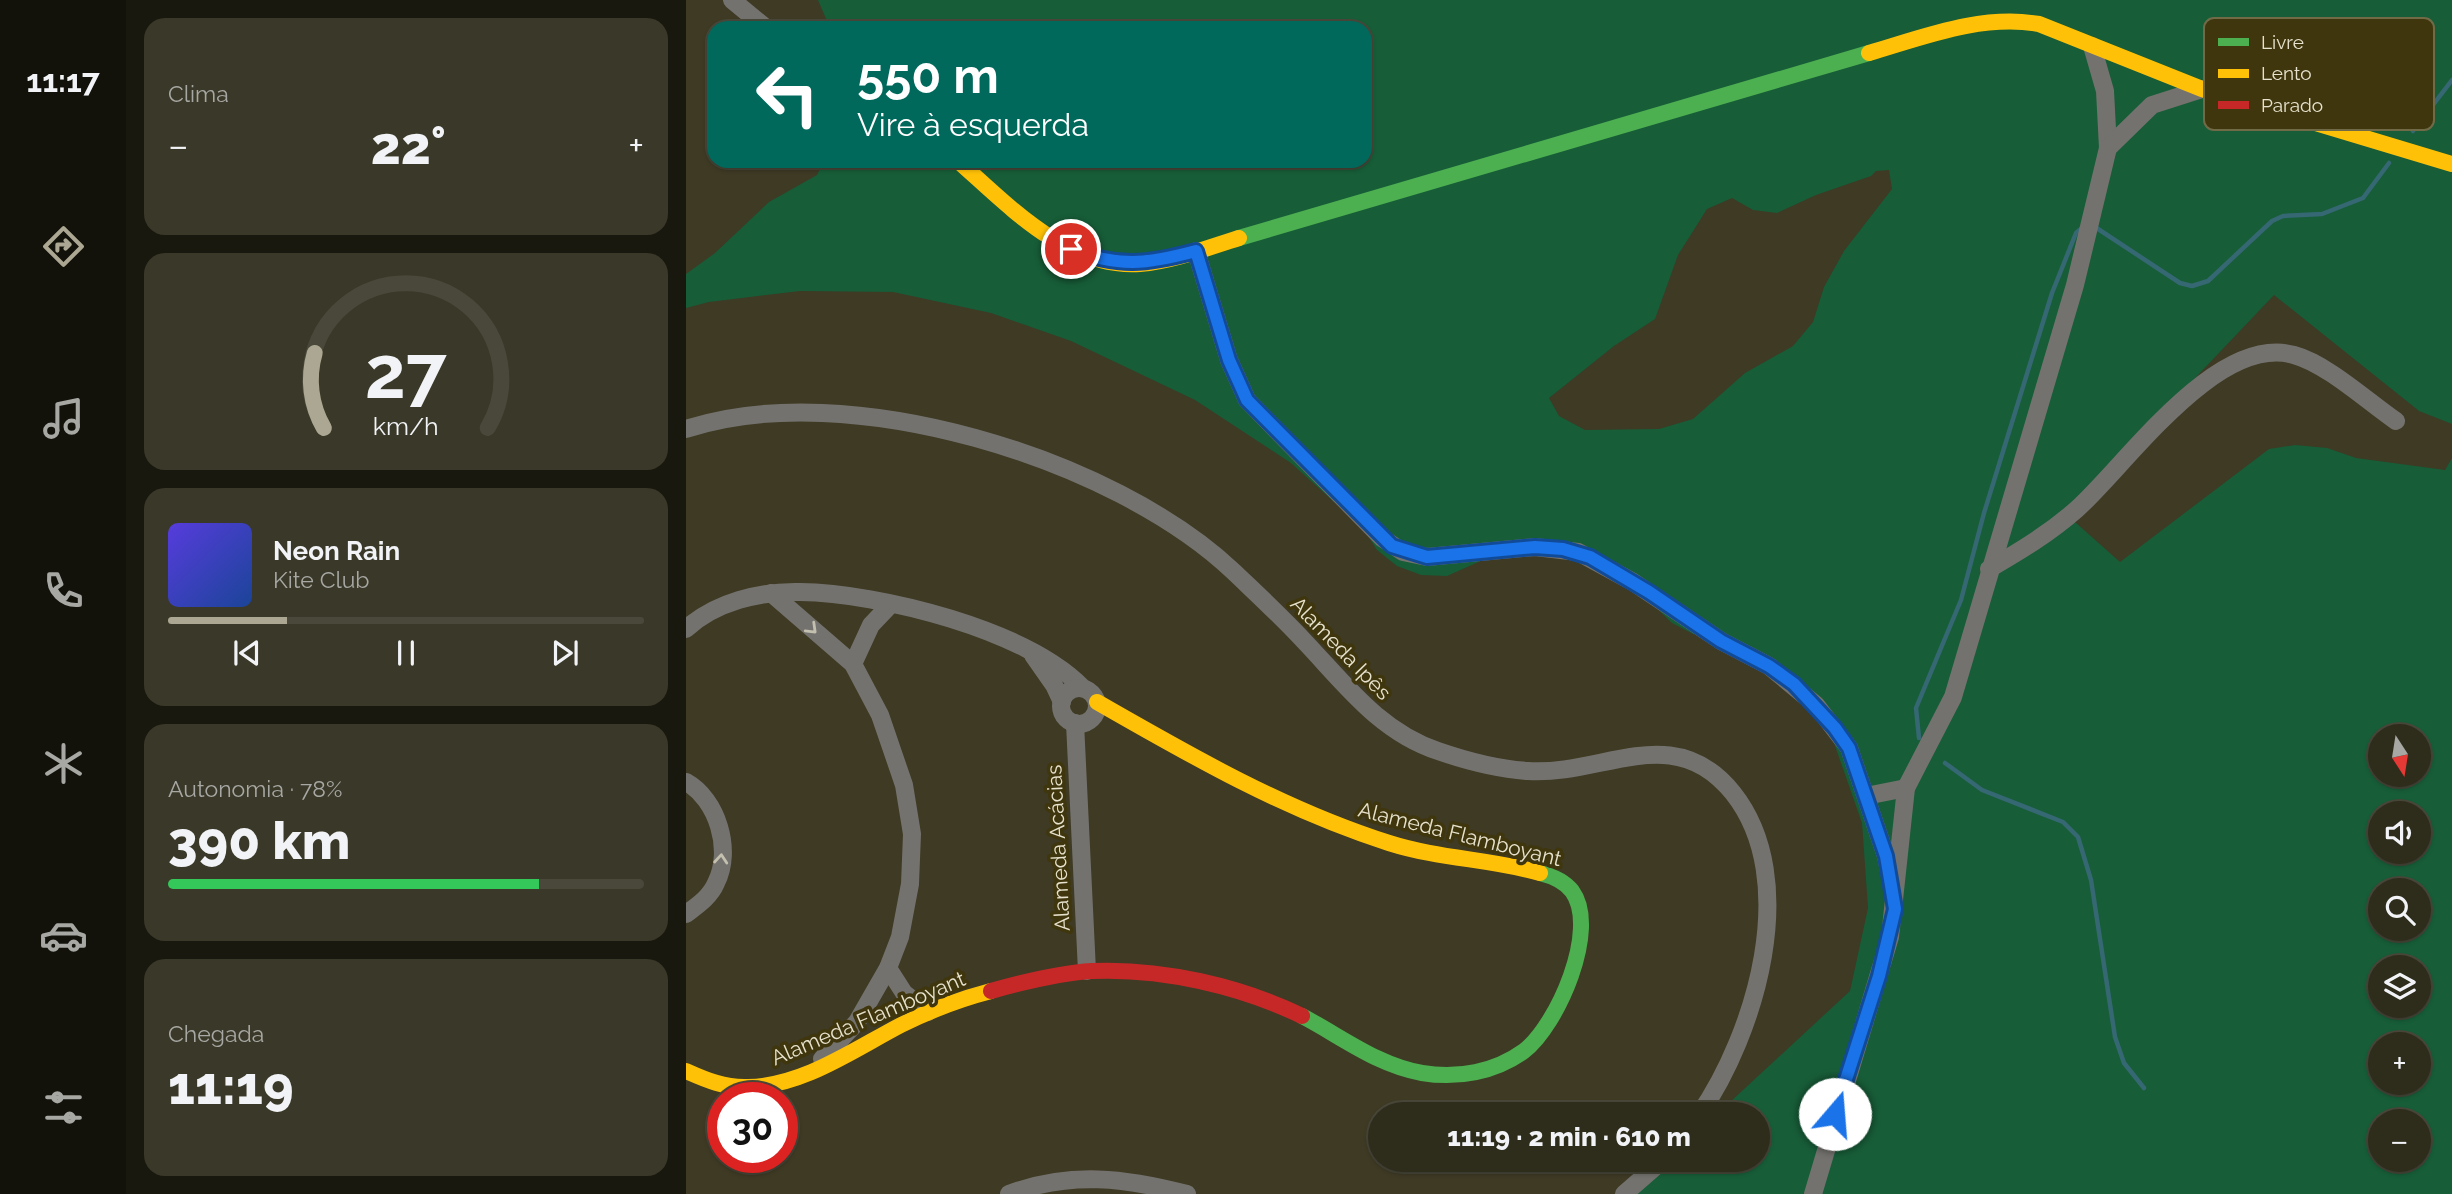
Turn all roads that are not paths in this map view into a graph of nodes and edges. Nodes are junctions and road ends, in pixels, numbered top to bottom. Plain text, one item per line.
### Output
1 (732, 0) edge
2 (758, 21) edge
3 (2092, 46) junction
4 (2202, 89) joint
5 (2339, 130) edge
6 (2108, 148) junction
7 (2452, 164) edge
8 (967, 168) edge
9 (1196, 251) junction
10 (2396, 421) dead end
11 (686, 429) edge
12 (1989, 569) junction
13 (771, 593) junction
14 (891, 604) junction
15 (686, 629) edge
16 (1031, 652) junction
17 (853, 664) junction
18 (1083, 688) junction
19 (1062, 702) junction
20 (1097, 702) junction
21 (1075, 723) junction
22 (686, 782) edge
23 (1906, 788) junction
24 (1866, 796) junction
25 (1895, 909) junction
26 (686, 914) edge
27 (888, 968) junction
28 (1087, 971) junction
29 (928, 1012) junction
30 (686, 1071) edge
31 (806, 1072) junction
32 (1706, 1102) edge
33 (1649, 1172) edge
34 (1009, 1194) edge
35 (1187, 1194) edge
36 (1624, 1194) edge
37 (1813, 1194) edge

1 - 2 street
3 - 4 street
3 - 6 street
3 - 9 street
4 - 6 street
5 - 7 street
6 - 12 street
8 - 9 street
9 - 24 street
10 - 12 street
11 - 32 street, Alameda Ipês
12 - 23 street
13 - 14 street
13 - 15 street
13 -> 17 street
14 - 16 street
14 - 17 street
16 - 18 street
16 - 19 street
17 - 27 street
18 - 19 street
18 - 20 street
19 - 21 street
20 - 21 street
20 - 28 street, Alameda Flamboyant
21 - 28 street, Alameda Acácias
26 -> 22 street
23 - 24 street
23 - 25 street
24 - 25 street
25 - 37 street
27 - 29 street
27 - 31 street
28 - 29 street, Alameda Flamboyant
29 - 31 street, Alameda Flamboyant
30 - 31 street, Alameda Flamboyant
33 - 36 street
34 - 35 street

